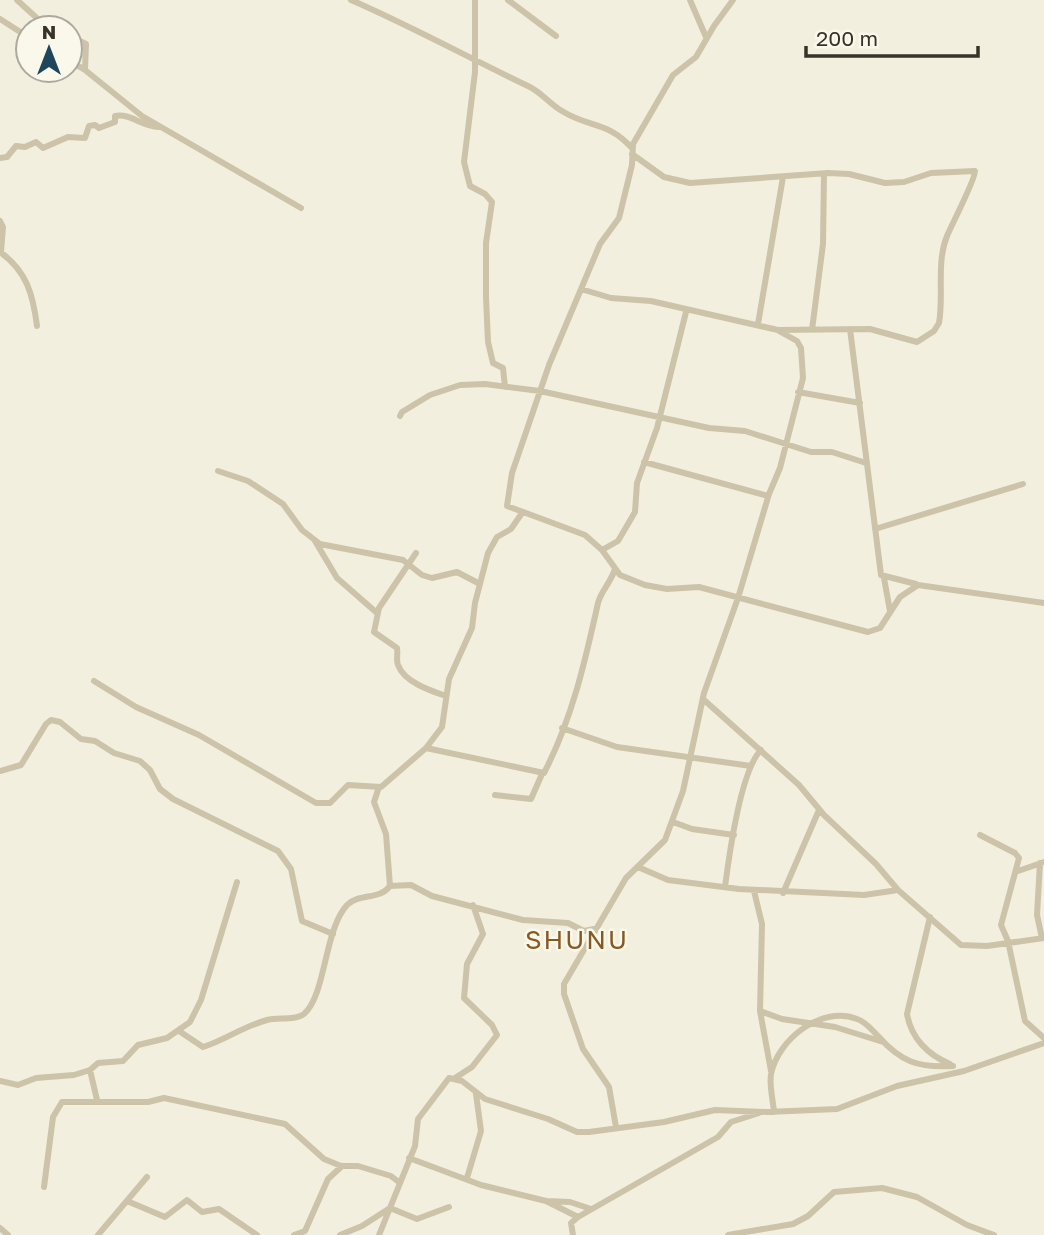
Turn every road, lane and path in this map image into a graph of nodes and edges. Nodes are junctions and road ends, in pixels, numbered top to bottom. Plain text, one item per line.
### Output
1 (17, 0) edge
2 (351, 0) edge
3 (475, 0) edge
4 (508, 0) edge
5 (690, 0) edge
6 (733, 0) edge
7 (32, 14) edge
8 (556, 36) dead end
9 (706, 37) junction
10 (84, 43) edge
11 (475, 57) junction
12 (85, 70) joint
13 (161, 127) junction
14 (639, 134) junction
15 (621, 137) junction
16 (632, 151) junction
17 (0, 158) edge
18 (824, 174) junction
19 (783, 177) junction
20 (301, 208) dead end
21 (0, 221) edge
22 (1, 252) edge
23 (581, 289) junction
24 (686, 312) junction
25 (758, 324) junction
26 (37, 326) dead end
27 (850, 329) junction
28 (778, 330) junction
29 (798, 330) junction
30 (812, 330) junction
31 (797, 341) junction
32 (505, 387) junction
33 (540, 391) junction
34 (798, 392) junction
35 (860, 403) junction
36 (660, 415) junction
37 (400, 416) dead end
38 (785, 444) junction
39 (644, 463) junction
40 (866, 463) junction
41 (218, 471) dead end
42 (1023, 484) dead end
43 (768, 496) junction
44 (522, 513) junction
45 (875, 529) junction
46 (314, 540) junction
47 (602, 550) junction
48 (416, 553) dead end
49 (410, 563) junction
50 (615, 569) junction
51 (884, 578) junction
52 (480, 584) junction
53 (918, 585) junction
54 (738, 598) junction
55 (1044, 603) edge
56 (890, 612) junction
57 (377, 613) junction
58 (94, 681) dead end
59 (446, 696) junction
60 (703, 699) junction
61 (562, 728) junction
62 (426, 748) junction
63 (761, 750) junction
64 (692, 758) junction
65 (751, 766) junction
66 (0, 771) edge
67 (541, 774) junction
68 (379, 787) junction
69 (495, 795) dead end
70 (820, 810) junction
71 (673, 822) junction
72 (734, 835) junction
73 (980, 835) dead end
74 (1042, 862) edge
75 (638, 867) junction
76 (1018, 872) junction
77 (237, 882) dead end
78 (390, 886) junction
79 (725, 887) junction
80 (898, 890) junction
81 (754, 891) junction
82 (783, 893) junction
83 (473, 905) junction
84 (930, 917) junction
85 (594, 929) junction
86 (333, 934) junction
87 (1043, 938) edge
88 (1008, 941) junction
89 (760, 1011) junction
90 (815, 1022) junction
91 (179, 1031) junction
92 (1044, 1040) edge
93 (883, 1042) junction
94 (953, 1066) junction
95 (90, 1070) junction
96 (964, 1071) junction
97 (771, 1073) junction
98 (455, 1078) junction
99 (0, 1081) edge
100 (476, 1094) junction
101 (97, 1100) junction
102 (760, 1112) junction
103 (774, 1112) junction
104 (616, 1127) junction
105 (409, 1158) junction
106 (342, 1166) junction
107 (146, 1177) dead end
108 (467, 1178) junction
109 (400, 1183) junction
110 (44, 1187) dead end
111 (127, 1201) junction
112 (546, 1201) junction
113 (449, 1207) dead end
114 (390, 1208) junction
115 (591, 1209) junction
116 (578, 1217) junction
117 (306, 1233) edge
118 (98, 1235) edge
119 (257, 1235) edge
120 (294, 1235) edge
121 (340, 1235) edge
122 (379, 1235) edge
123 (573, 1235) edge
124 (728, 1235) edge
125 (994, 1235) edge

1 - 7 street
2 - 11 street
3 - 11 street
4 - 8 street
5 - 9 street
6 - 9 street
9 - 14 street
10 - 12 street
11 - 15 street
11 - 32 street
12 - 13 street
13 - 17 street
13 - 20 street
14 - 15 street
14 - 16 street
15 - 16 street
16 - 19 street
16 - 23 street
18 - 19 street
18 - 27 street
18 - 30 street
19 - 25 street
21 - 22 street
22 - 26 street
23 - 24 street
23 - 33 street
24 - 25 street
24 - 36 street
25 - 28 street
27 - 30 street
27 - 35 street
28 - 29 street
28 - 31 street
29 - 30 street
29 - 31 street
31 - 34 street
32 - 33 street
32 - 37 street
33 - 36 street
33 - 44 street
34 - 35 street
34 - 38 street
35 - 40 street
36 - 38 street
36 - 39 street
38 - 40 street
38 - 43 street
39 - 43 street
39 - 47 street
40 - 45 street
41 - 46 street
42 - 45 street
43 - 54 street
44 - 47 street
44 - 52 street
45 - 51 street
46 - 49 street
46 - 57 street
47 - 50 street
48 - 49 street
49 - 52 street
49 - 57 street
50 - 54 street
50 - 61 street
51 - 53 street
51 - 56 street
52 - 59 street
53 - 55 street
53 - 56 street
54 - 56 street
54 - 60 street
57 - 59 street
58 - 68 street
59 - 62 street
60 - 63 street
60 - 64 street
61 - 64 street
61 - 67 street
62 - 67 street
62 - 68 street
63 - 65 street
63 - 70 street
64 - 65 street
64 - 71 street
65 - 72 street
66 - 86 street
67 - 69 street
68 - 78 street
70 - 80 street
70 - 82 street
71 - 72 street
71 - 75 street
72 - 79 street
73 - 76 street
74 - 76 street
74 - 87 street
75 - 79 street
75 - 85 street
76 - 88 street
77 - 91 street
78 - 83 street
78 - 86 street
79 - 81 street
80 - 82 street
80 - 84 street
81 - 82 street
81 - 89 street
83 - 85 street
83 - 98 street
84 - 88 street
84 - 94 street
85 - 104 street
86 - 91 street
87 - 88 street
88 - 92 street
89 - 90 street
89 - 97 street
90 - 93 street
90 - 93 street
90 - 97 street
91 - 95 street
92 - 96 street
93 - 94 street
94 - 96 street
95 - 99 street
95 - 101 street
96 - 103 street
97 - 103 street
98 - 100 street
98 - 105 street
100 - 104 street
100 - 108 street
101 - 106 street
101 - 110 street
102 - 103 street
102 - 104 street
102 - 115 street
105 - 108 street
105 - 109 street
106 - 109 street
106 - 117 street
107 - 111 street
108 - 112 street
109 - 114 street
111 - 118 street
111 - 119 street
112 - 115 street
112 - 116 street
113 - 114 street
114 - 121 street
114 - 122 street
115 - 116 street
116 - 123 street
117 - 120 street
124 - 125 street

